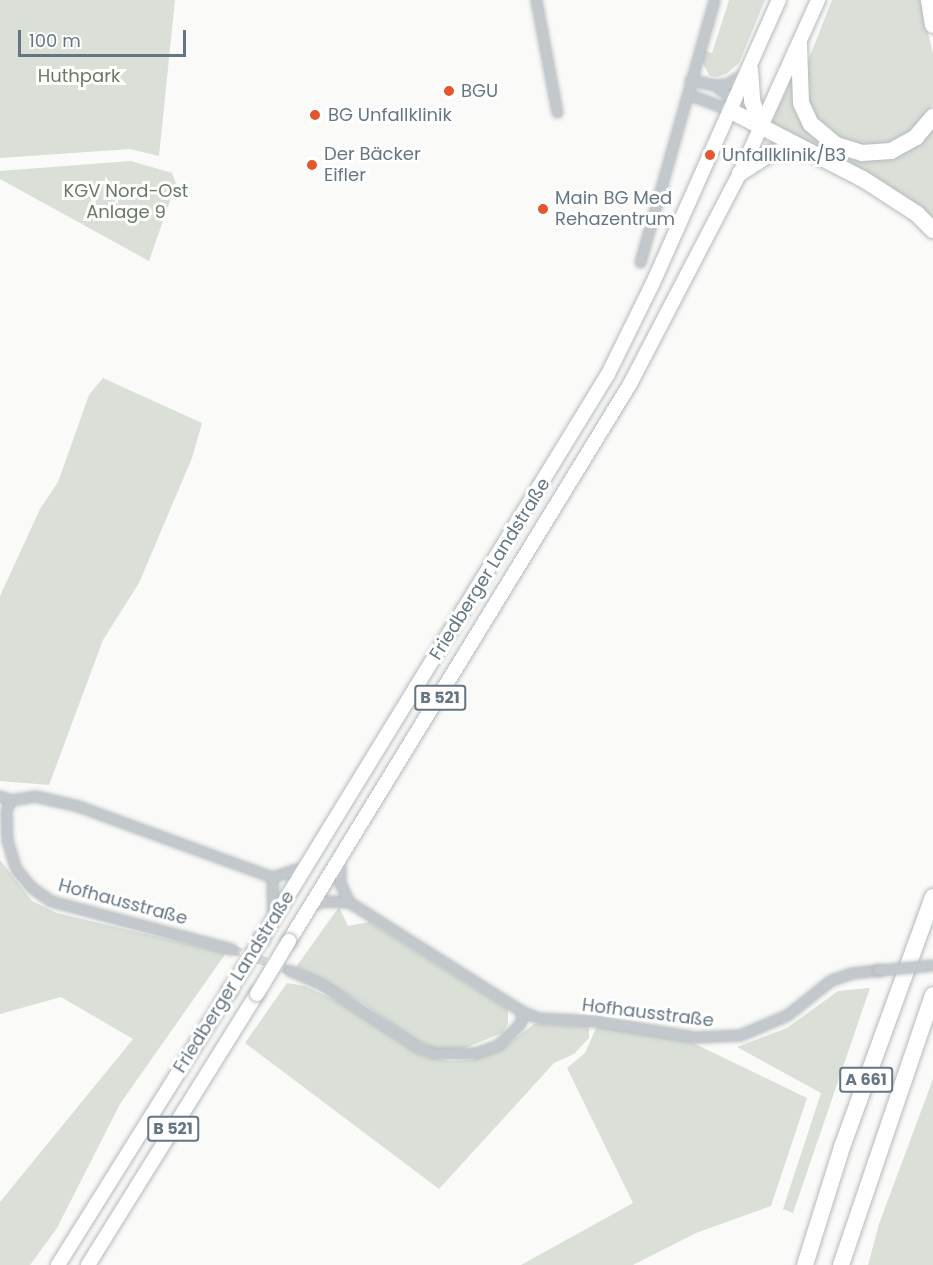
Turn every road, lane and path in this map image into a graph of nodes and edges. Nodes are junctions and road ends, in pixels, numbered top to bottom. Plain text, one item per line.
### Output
1 (536, 0) edge
2 (714, 0) edge
3 (779, 0) edge
4 (818, 0) edge
5 (929, 0) edge
6 (933, 25) edge
7 (799, 45) junction
8 (750, 69) junction
9 (690, 80) junction
10 (715, 85) junction
11 (688, 94) junction
12 (557, 112) dead end
13 (745, 113) junction
14 (933, 117) edge
15 (810, 151) junction
16 (740, 173) junction
17 (933, 230) edge
18 (640, 262) dead end
19 (0, 796) edge
20 (10, 800) junction
21 (341, 858) junction
22 (306, 866) junction
23 (272, 877) junction
24 (933, 897) edge
25 (349, 902) junction
26 (310, 906) junction
27 (273, 920) junction
28 (232, 949) tunnel mouth
29 (933, 965) edge
30 (289, 970) tunnel mouth
31 (933, 995) edge
32 (523, 1012) junction
33 (58, 1265) edge
34 (88, 1265) edge
35 (805, 1265) edge
36 (841, 1265) edge

1 - 12 street
2 - 9 street
3 - 8 main road
4 - 7 main road, Friedberger Landstraße / B 521
5 - 6 highway
7 - 13 main road, Friedberger Landstraße / B 521
7 - 14 highway
8 - 10 street
8 - 13 highway
9 - 10 street
9 - 11 street
10 - 13 street
11 - 13 street
11 - 18 street
13 - 15 highway
13 - 16 main road, Friedberger Landstraße / B 521
13 - 22 main road, Friedberger Landstraße / B 521
15 - 16 highway
15 - 17 highway
16 - 21 main road, Friedberger Landstraße / B 521
19 - 20 street
20 - 23 street
20 - 28 street, Hofhausstraße
21 - 25 street
21 - 26 main road, Friedberger Landstraße / B 521
22 - 23 street
22 - 27 main road, Friedberger Landstraße / B 521
23 - 27 street
24 - 35 highway, A 661
25 - 26 street
25 - 32 street, Hofhausstraße
26 - 34 main road, Friedberger Landstraße / B 521, bridge
27 - 33 main road, Friedberger Landstraße / B 521, bridge
29 - 32 street, Hofhausstraße, bridge
30 - 32 street
31 - 36 highway, A 661

